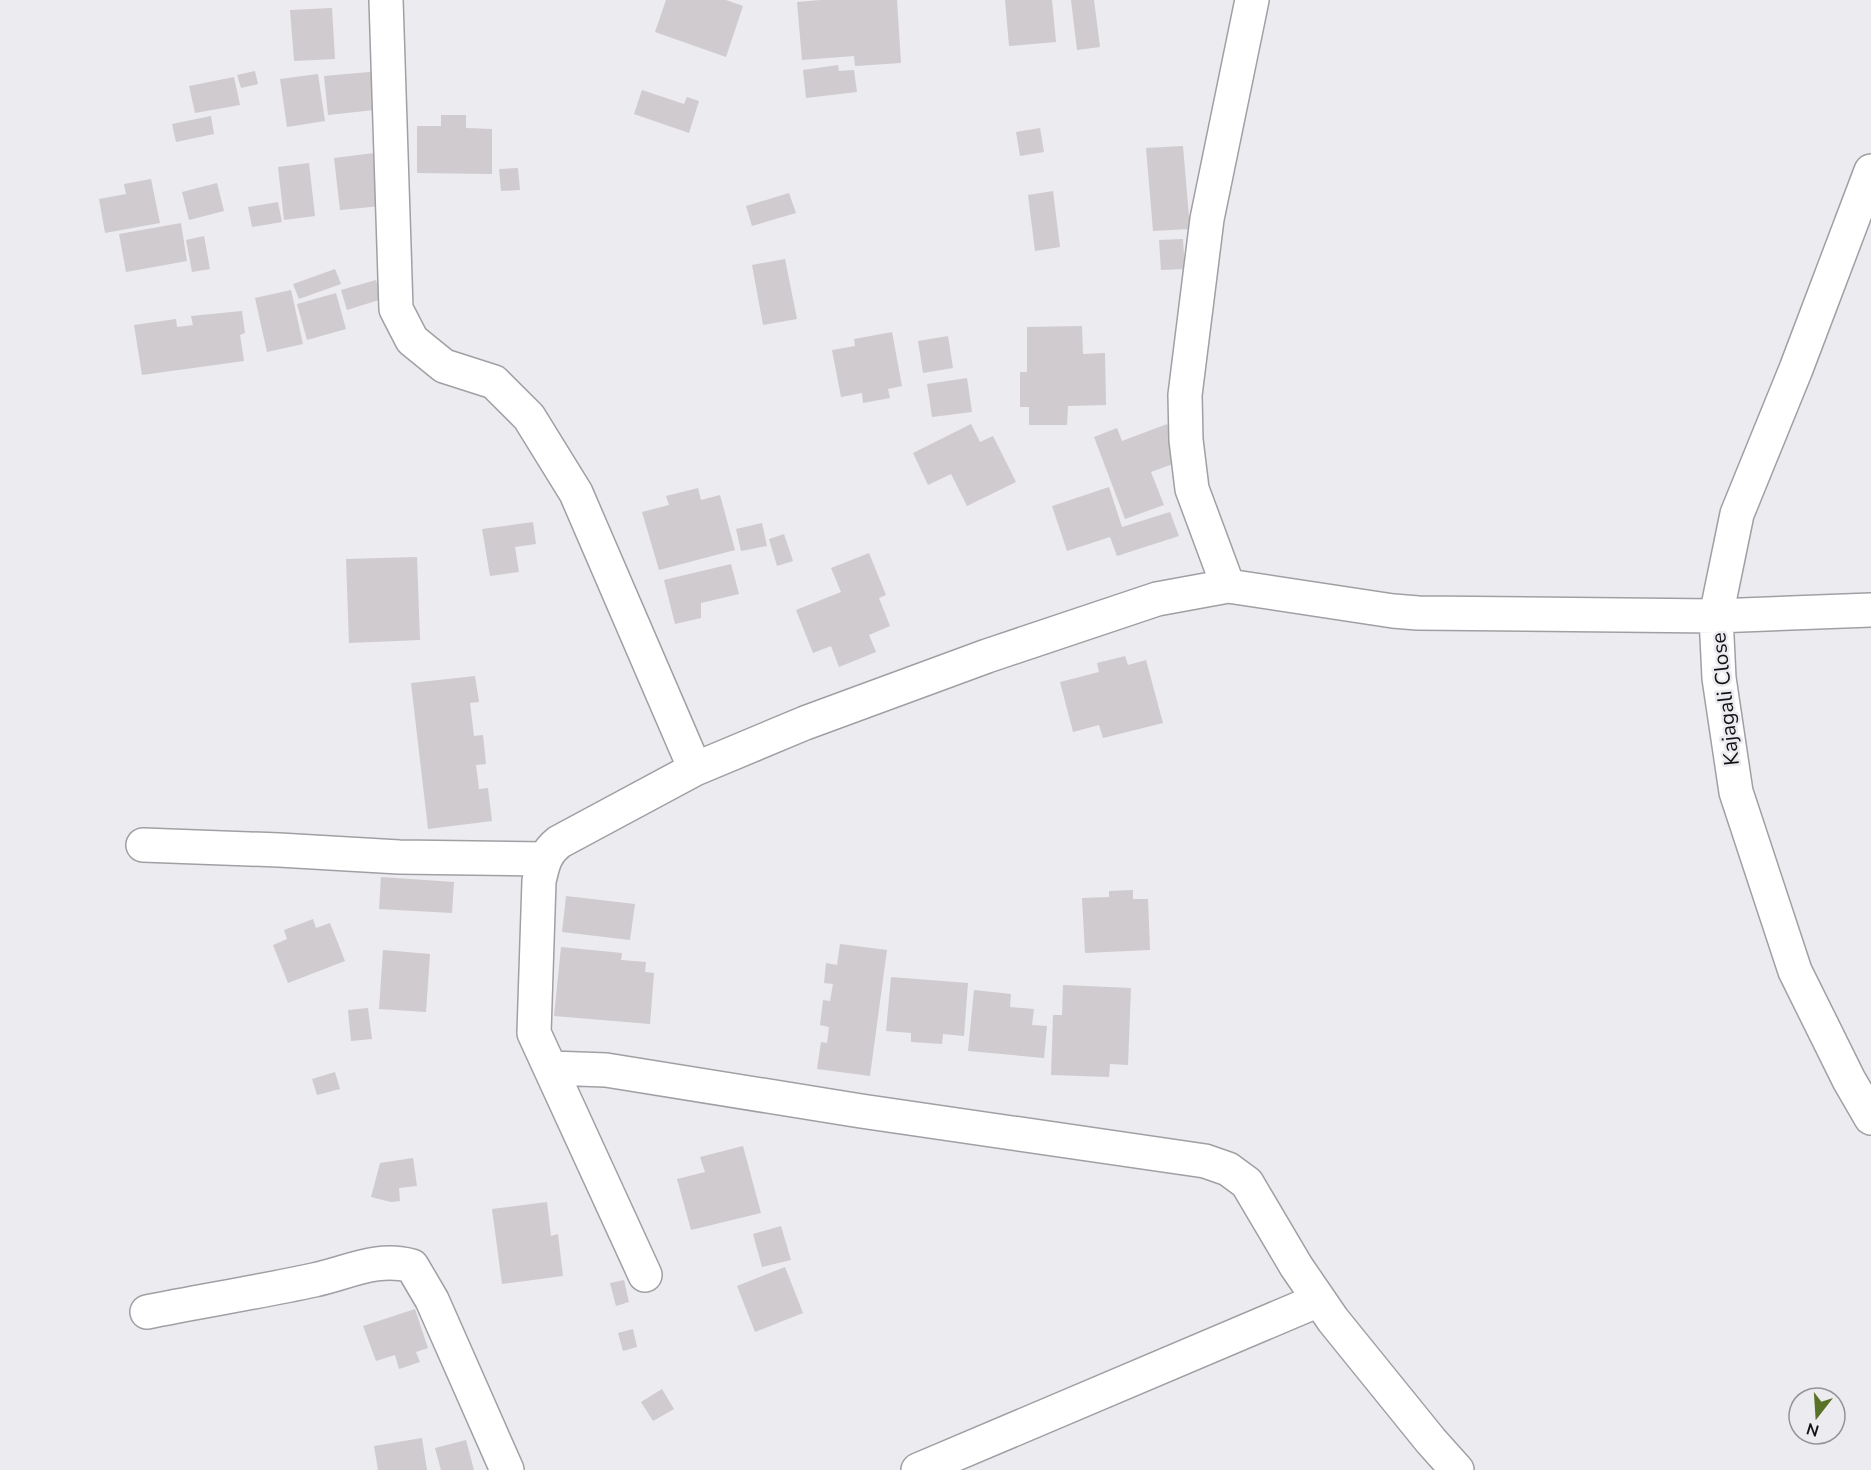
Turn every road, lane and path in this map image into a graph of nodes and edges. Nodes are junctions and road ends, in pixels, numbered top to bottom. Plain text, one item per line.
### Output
1 (386, 0) edge
2 (1252, 0) edge
3 (1871, 171) edge
4 (1228, 586) junction
5 (1871, 610) edge
6 (1716, 616) junction
7 (695, 769) junction
8 (143, 844) dead end
9 (544, 860) junction
10 (551, 1068) junction
11 (1871, 1118) edge
12 (645, 1275) dead end
13 (1319, 1300) junction
14 (147, 1312) dead end
15 (507, 1470) edge
16 (918, 1470) edge
17 (1457, 1470) edge

1 - 7 street
2 - 4 street
3 - 6 street, Kajagali Close
4 - 6 street
4 - 7 street
5 - 6 street
6 - 11 street, Kajagali Close
7 - 9 street
8 - 9 street
9 - 10 street
10 - 12 street
10 - 13 street
13 - 16 street
13 - 17 street
14 - 15 street

